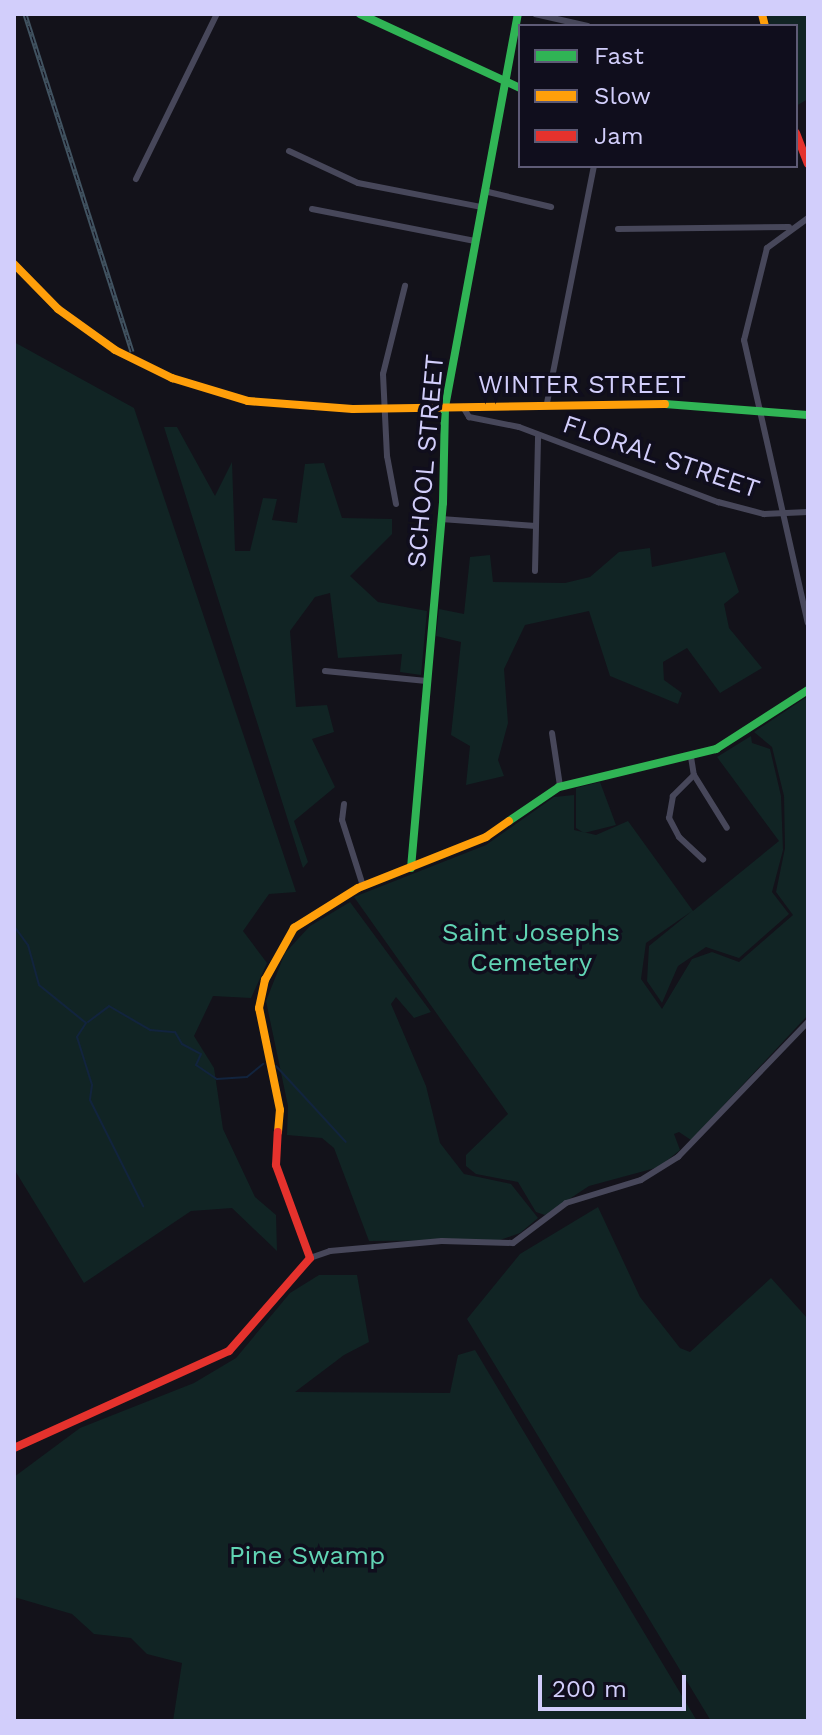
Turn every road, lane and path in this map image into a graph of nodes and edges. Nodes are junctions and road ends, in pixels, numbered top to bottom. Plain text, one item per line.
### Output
1 (217, 14) edge
2 (360, 14) edge
3 (518, 14) edge
4 (535, 14) edge
5 (579, 24) edge
6 (504, 85) junction
7 (518, 88) edge
8 (289, 151) dead end
9 (802, 151) edge
10 (808, 164) edge
11 (594, 168) edge
12 (136, 179) dead end
13 (484, 191) junction
14 (481, 207) junction
15 (551, 207) dead end
16 (312, 209) dead end
17 (808, 218) edge
18 (792, 227) junction
19 (618, 229) dead end
20 (475, 241) junction
21 (14, 264) edge
22 (405, 286) dead end
23 (547, 403) junction
24 (463, 405) junction
25 (385, 407) junction
26 (445, 407) junction
27 (759, 410) junction
28 (808, 415) edge
29 (538, 435) junction
30 (396, 504) dead end
31 (808, 512) edge
32 (787, 516) junction
33 (441, 519) junction
34 (536, 526) junction
35 (535, 571) dead end
36 (808, 623) edge
37 (325, 671) dead end
38 (427, 681) junction
39 (808, 690) edge
40 (552, 733) dead end
41 (691, 757) junction
42 (694, 775) junction
43 (560, 786) junction
44 (344, 804) dead end
45 (727, 828) dead end
46 (703, 859) dead end
47 (411, 868) junction
48 (363, 886) junction
49 (808, 1022) edge
50 (310, 1258) junction
51 (14, 1448) edge

1 - 12 street
2 - 6 street
3 - 6 street, SCHOOL STREET
4 - 5 street
6 - 7 street
6 - 13 street, SCHOOL STREET
8 - 14 street
9 - 10 street
11 - 23 street
13 - 14 street, SCHOOL STREET
13 - 15 street
14 - 20 street, SCHOOL STREET
16 - 20 street
17 - 18 street
18 - 19 street
18 - 27 street
20 - 26 street, SCHOOL STREET
21 - 25 street, WINTER STREET
22 - 25 street
23 - 24 street, WINTER STREET
23 - 27 street, WINTER STREET
24 - 26 street, WINTER STREET
24 - 29 street, FLORAL STREET
25 - 26 street, WINTER STREET
25 - 30 street
26 - 33 street, SCHOOL STREET
27 - 28 street, WINTER STREET
27 - 32 street
29 - 32 street, FLORAL STREET
29 - 34 street
31 - 32 street, FLORAL STREET
32 - 36 street
33 - 34 street
33 - 38 street, SCHOOL STREET
34 - 35 street
37 - 38 street
38 - 47 street, SCHOOL STREET
39 - 41 street
40 - 43 street
41 - 42 street
41 - 43 street
42 - 45 street
42 - 46 street
43 - 47 street
44 - 48 street
47 - 48 street
48 - 50 street
49 - 50 street
50 - 51 street

